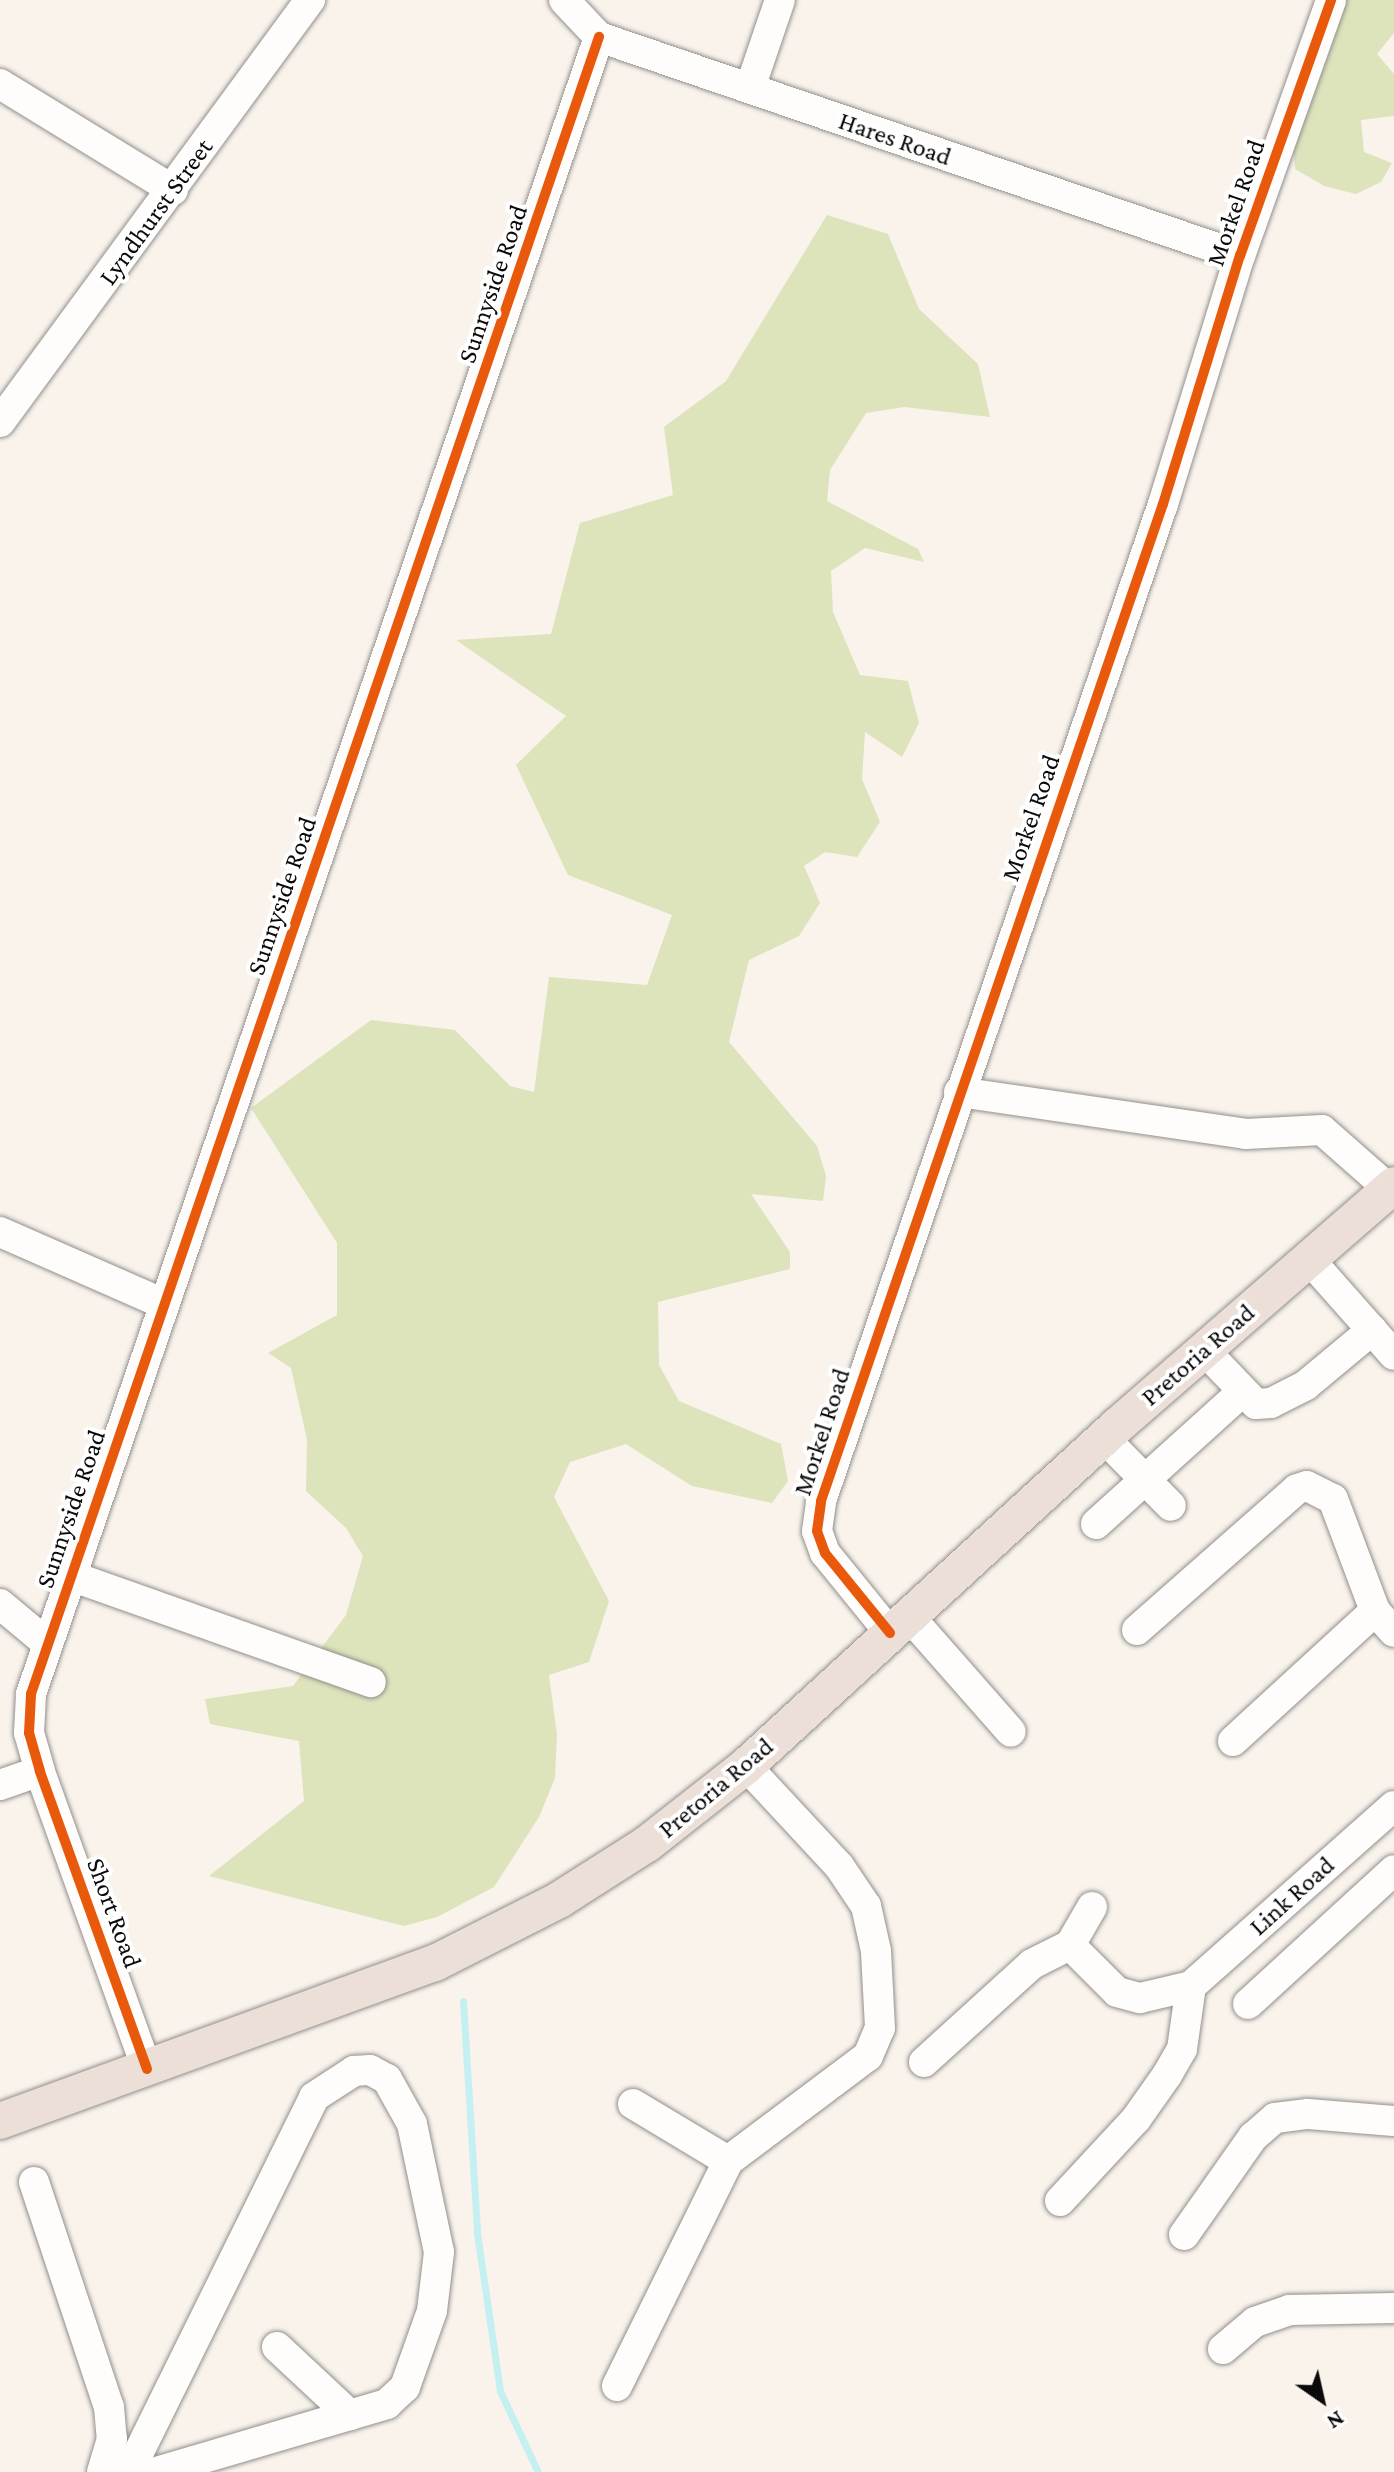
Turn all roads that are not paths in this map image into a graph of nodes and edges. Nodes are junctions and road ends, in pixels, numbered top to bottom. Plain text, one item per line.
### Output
1 (310, 0) edge
2 (564, 0) edge
3 (780, 0) edge
4 (1331, 0) edge
5 (599, 37) junction
6 (0, 84) edge
7 (750, 88) junction
8 (173, 190) junction
9 (1240, 256) junction
10 (0, 422) edge
11 (959, 1092) junction
12 (1392, 1187) edge
13 (0, 1232) edge
14 (1309, 1259) junction
15 (164, 1304) junction
16 (1372, 1330) junction
17 (1204, 1350) junction
18 (1394, 1355) edge
19 (1242, 1392) junction
20 (1104, 1438) junction
21 (1145, 1478) junction
22 (1171, 1506) dead end
23 (1096, 1524) dead end
24 (71, 1576) junction
25 (0, 1604) edge
26 (1384, 1621) edge
27 (900, 1624) junction
28 (1137, 1630) dead end
29 (48, 1644) junction
30 (371, 1682) dead end
31 (1011, 1732) dead end
32 (1233, 1741) dead end
33 (746, 1766) junction
34 (40, 1771) junction
35 (0, 1785) edge
36 (1394, 1806) edge
37 (1394, 1870) edge
38 (1092, 1907) dead end
39 (1070, 1945) junction
40 (1191, 1986) junction
41 (1248, 2004) dead end
42 (924, 2062) dead end
43 (147, 2069) junction
44 (633, 2104) dead end
45 (0, 2121) edge
46 (1394, 2121) edge
47 (728, 2161) junction
48 (34, 2182) dead end
49 (1060, 2201) dead end
50 (1184, 2235) dead end
51 (1394, 2308) edge
52 (277, 2347) dead end
53 (1223, 2349) dead end
54 (617, 2386) dead end
55 (350, 2415) junction
56 (102, 2472) edge
57 (129, 2472) edge
58 (156, 2472) edge

1 - 8 street, Lyndhurst Street
2 - 5 street, Hares Road
3 - 7 street
4 - 9 street, Morkel Road
5 - 7 street, Hares Road
5 - 15 street, Sunnyside Road
6 - 8 street
7 - 9 street, Hares Road
8 - 10 street, Lyndhurst Street
9 - 11 street, Morkel Road
11 - 12 street
11 - 27 street, Morkel Road
12 - 14 main road, Pretoria Road
13 - 15 street
14 - 16 street
14 - 17 main road, Pretoria Road
15 - 24 street, Sunnyside Road
16 - 18 street
16 - 19 street
17 - 19 street
17 - 20 main road, Pretoria Road
19 - 21 street
20 - 21 street
20 - 27 main road, Pretoria Road
21 - 22 street
21 - 23 street
24 - 29 street, Sunnyside Road
24 - 30 street
25 - 29 street
26 - 28 street
26 - 32 street
27 - 31 street, Morkel Road
27 - 33 main road, Pretoria Road
29 - 34 street, Sunnyside Road
33 - 43 main road, Pretoria Road
33 - 47 street
34 - 35 street
34 - 43 street, Short Road
36 - 40 street, Link Road
37 - 41 street
38 - 39 street
39 - 40 street
39 - 42 street
40 - 49 street
43 - 45 main road, Pretoria Road
44 - 47 street
46 - 50 street
47 - 54 street
48 - 56 street
51 - 53 street
52 - 55 street
55 - 57 street
55 - 58 street

